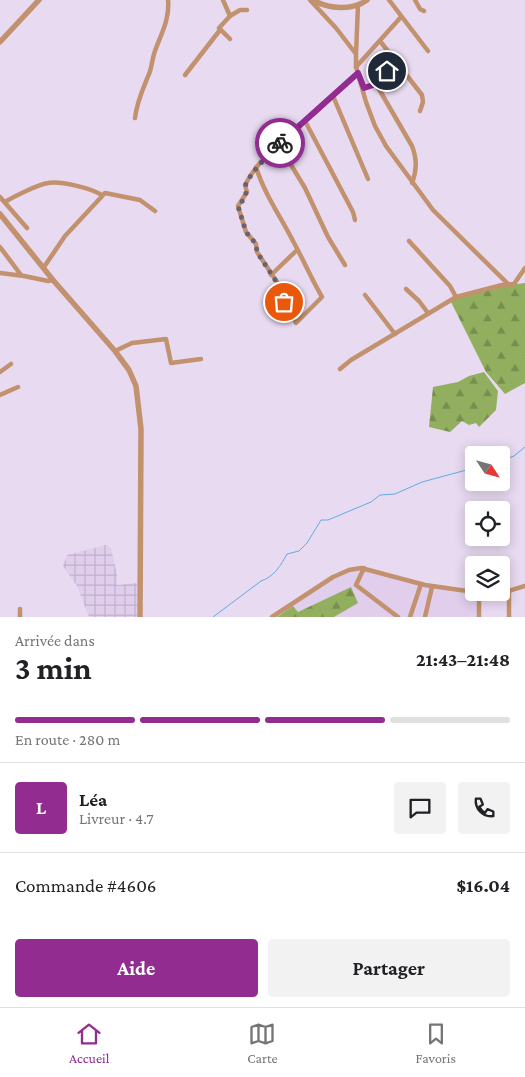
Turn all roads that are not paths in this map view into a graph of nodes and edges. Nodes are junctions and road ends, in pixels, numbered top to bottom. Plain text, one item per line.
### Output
1 (39, 0) edge
2 (168, 0) edge
3 (223, 0) edge
4 (367, 0) edge
5 (389, 0) edge
6 (415, 0) edge
7 (315, 1) edge
8 (358, 5) junction
9 (247, 10) dead end
10 (424, 11) dead end
11 (230, 16) junction
12 (401, 16) junction
13 (220, 30) junction
14 (230, 39) dead end
15 (380, 41) junction
16 (0, 42) edge
17 (428, 51) dead end
18 (356, 54) junction
19 (356, 67) junction
20 (387, 71) dead end
21 (358, 73) junction
22 (185, 75) dead end
23 (376, 84) junction
24 (364, 88) junction
25 (333, 96) junction
26 (420, 112) dead end
27 (135, 118) dead end
28 (305, 121) junction
29 (279, 145) junction
30 (256, 167) junction
31 (368, 179) dead end
32 (412, 183) junction
33 (102, 194) junction
34 (0, 197) edge
35 (5, 202) junction
36 (155, 210) dead end
37 (0, 214) edge
38 (355, 220) dead end
39 (27, 228) dead end
40 (410, 241) dead end
41 (0, 247) edge
42 (297, 250) junction
43 (345, 265) dead end
44 (44, 267) junction
45 (525, 268) edge
46 (0, 273) edge
47 (21, 275) junction
48 (271, 275) junction
49 (53, 280) junction
50 (508, 285) junction
51 (406, 289) dead end
52 (365, 295) dead end
53 (456, 297) junction
54 (428, 313) junction
55 (395, 334) junction
56 (115, 351) junction
57 (201, 359) dead end
58 (12, 364) dead end
59 (340, 369) dead end
60 (0, 372) edge
61 (18, 387) dead end
62 (0, 395) edge
63 (364, 568) junction
64 (421, 584) junction
65 (525, 586) edge
66 (432, 587) junction
67 (465, 591) edge
68 (510, 591) edge
69 (478, 601) edge
70 (509, 601) edge
71 (20, 609) dead end
72 (20, 617) edge
73 (140, 617) edge
74 (272, 617) edge
75 (398, 617) edge
76 (410, 617) edge
77 (425, 617) edge
78 (479, 617) edge
79 (509, 617) edge

1 - 16 street
2 - 27 street
3 - 11 street
4 - 8 street
5 - 12 street
6 - 10 street
7 - 8 street
7 - 18 street
8 - 18 street
9 - 11 street
11 - 13 street
12 - 15 street
12 - 17 street
13 - 14 street
13 - 22 street
15 - 19 street
15 - 26 street
18 - 19 street
19 - 21 street
20 - 23 street
21 - 24 street
21 - 25 street
23 - 24 street
23 - 32 street
24 - 32 street
25 - 28 street
25 - 31 street
28 - 29 street
28 - 38 street
29 - 30 street
29 - 43 street
30 - 42 street
30 - 48 street
32 - 50 street
33 - 35 street
33 - 36 street
33 - 44 street
34 - 35 street
35 - 39 street
37 - 44 street
40 - 53 street
41 - 47 street
42 - 48 street
42 - 48 street
44 - 49 street
45 - 50 street
46 - 47 street
47 - 49 street
49 - 56 street
50 - 53 street
51 - 54 street
52 - 55 street
53 - 54 street
54 - 55 street
55 - 59 street
56 - 57 street
56 - 73 street
58 - 60 street
61 - 62 street
63 - 64 street
63 - 74 street
63 - 75 street
64 - 66 street
64 - 76 street
65 - 68 street
66 - 67 street
66 - 77 street
69 - 78 street
70 - 79 street
71 - 72 street

